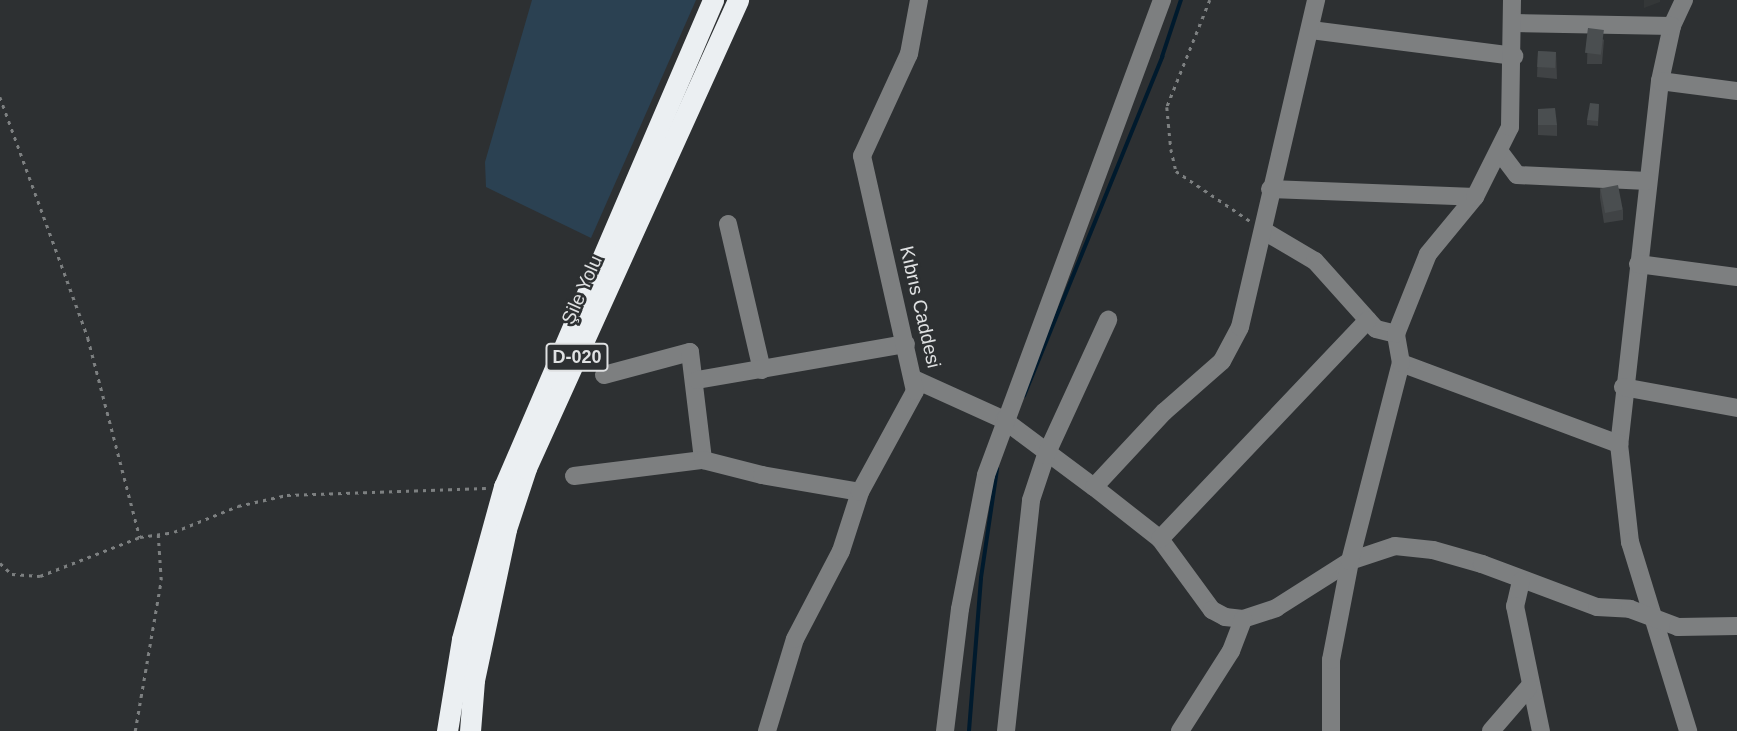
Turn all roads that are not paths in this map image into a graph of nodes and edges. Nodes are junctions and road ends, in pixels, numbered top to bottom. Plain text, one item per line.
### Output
1 (713, 0) edge
2 (738, 0) edge
3 (919, 0) edge
4 (1162, 0) edge
5 (1316, 0) edge
6 (1512, 0) edge
7 (1684, 0) edge
8 (1514, 23) junction
9 (1672, 26) junction
10 (1311, 30) junction
11 (1514, 56) junction
12 (1660, 81) junction
13 (1737, 91) edge
14 (1499, 151) junction
15 (1648, 181) junction
16 (1270, 189) junction
17 (1475, 197) junction
18 (728, 224) dead end
19 (1264, 231) junction
20 (1638, 264) junction
21 (1737, 277) edge
22 (1108, 320) dead end
23 (1368, 320) junction
24 (1396, 334) junction
25 (906, 344) junction
26 (1401, 363) junction
27 (762, 370) junction
28 (604, 375) dead end
29 (697, 380) junction
30 (916, 380) junction
31 (1623, 387) junction
32 (1737, 408) edge
33 (1004, 420) junction
34 (1619, 444) junction
35 (1046, 455) junction
36 (703, 460) junction
37 (574, 476) dead end
38 (1094, 486) junction
39 (860, 492) junction
40 (1160, 539) junction
41 (1350, 561) junction
42 (1521, 580) junction
43 (1649, 616) junction
44 (1242, 619) junction
45 (1737, 625) edge
46 (1529, 687) junction
47 (447, 731) edge
48 (470, 731) edge
49 (767, 731) edge
50 (945, 731) edge
51 (1006, 731) edge
52 (1180, 731) edge
53 (1331, 731) edge
54 (1491, 731) edge
55 (1541, 731) edge
56 (1688, 731) edge

1 - 47 highway, Şile Yolu / D-020
2 - 48 highway, Şile Yolu / D-020
3 - 25 street, Kıbrıs Caddesi
4 - 33 street
5 - 10 street
6 - 8 street
7 - 9 street
8 - 9 street
8 - 11 street
9 - 12 street
10 - 11 street
10 - 16 street
11 - 14 street
12 - 13 street
12 - 15 street
14 - 15 street
14 - 17 street
15 - 20 street
16 - 17 street
16 - 19 street
17 - 24 street
18 - 27 street
19 - 23 street
19 - 38 street
20 - 21 street
20 - 31 street
22 - 35 street
23 - 24 street
23 - 40 street
24 - 26 street
25 - 27 street
25 - 30 street, Kıbrıs Caddesi
26 - 34 street
26 - 41 street
27 - 29 street
28 - 29 street
29 - 36 street
30 - 33 street
30 - 39 street, Kıbrıs Caddesi
31 - 32 street
31 - 34 street
33 - 35 street
33 - 50 street
34 - 43 street
35 - 38 street
35 - 51 street
36 - 37 street
36 - 39 street
38 - 40 street
39 - 49 street, Kıbrıs Caddesi
40 - 44 street
41 - 42 street
41 - 44 street
41 - 53 street
42 - 43 street
42 - 46 street
43 - 45 street
43 - 56 street
44 - 52 street
46 - 54 street
46 - 55 street

